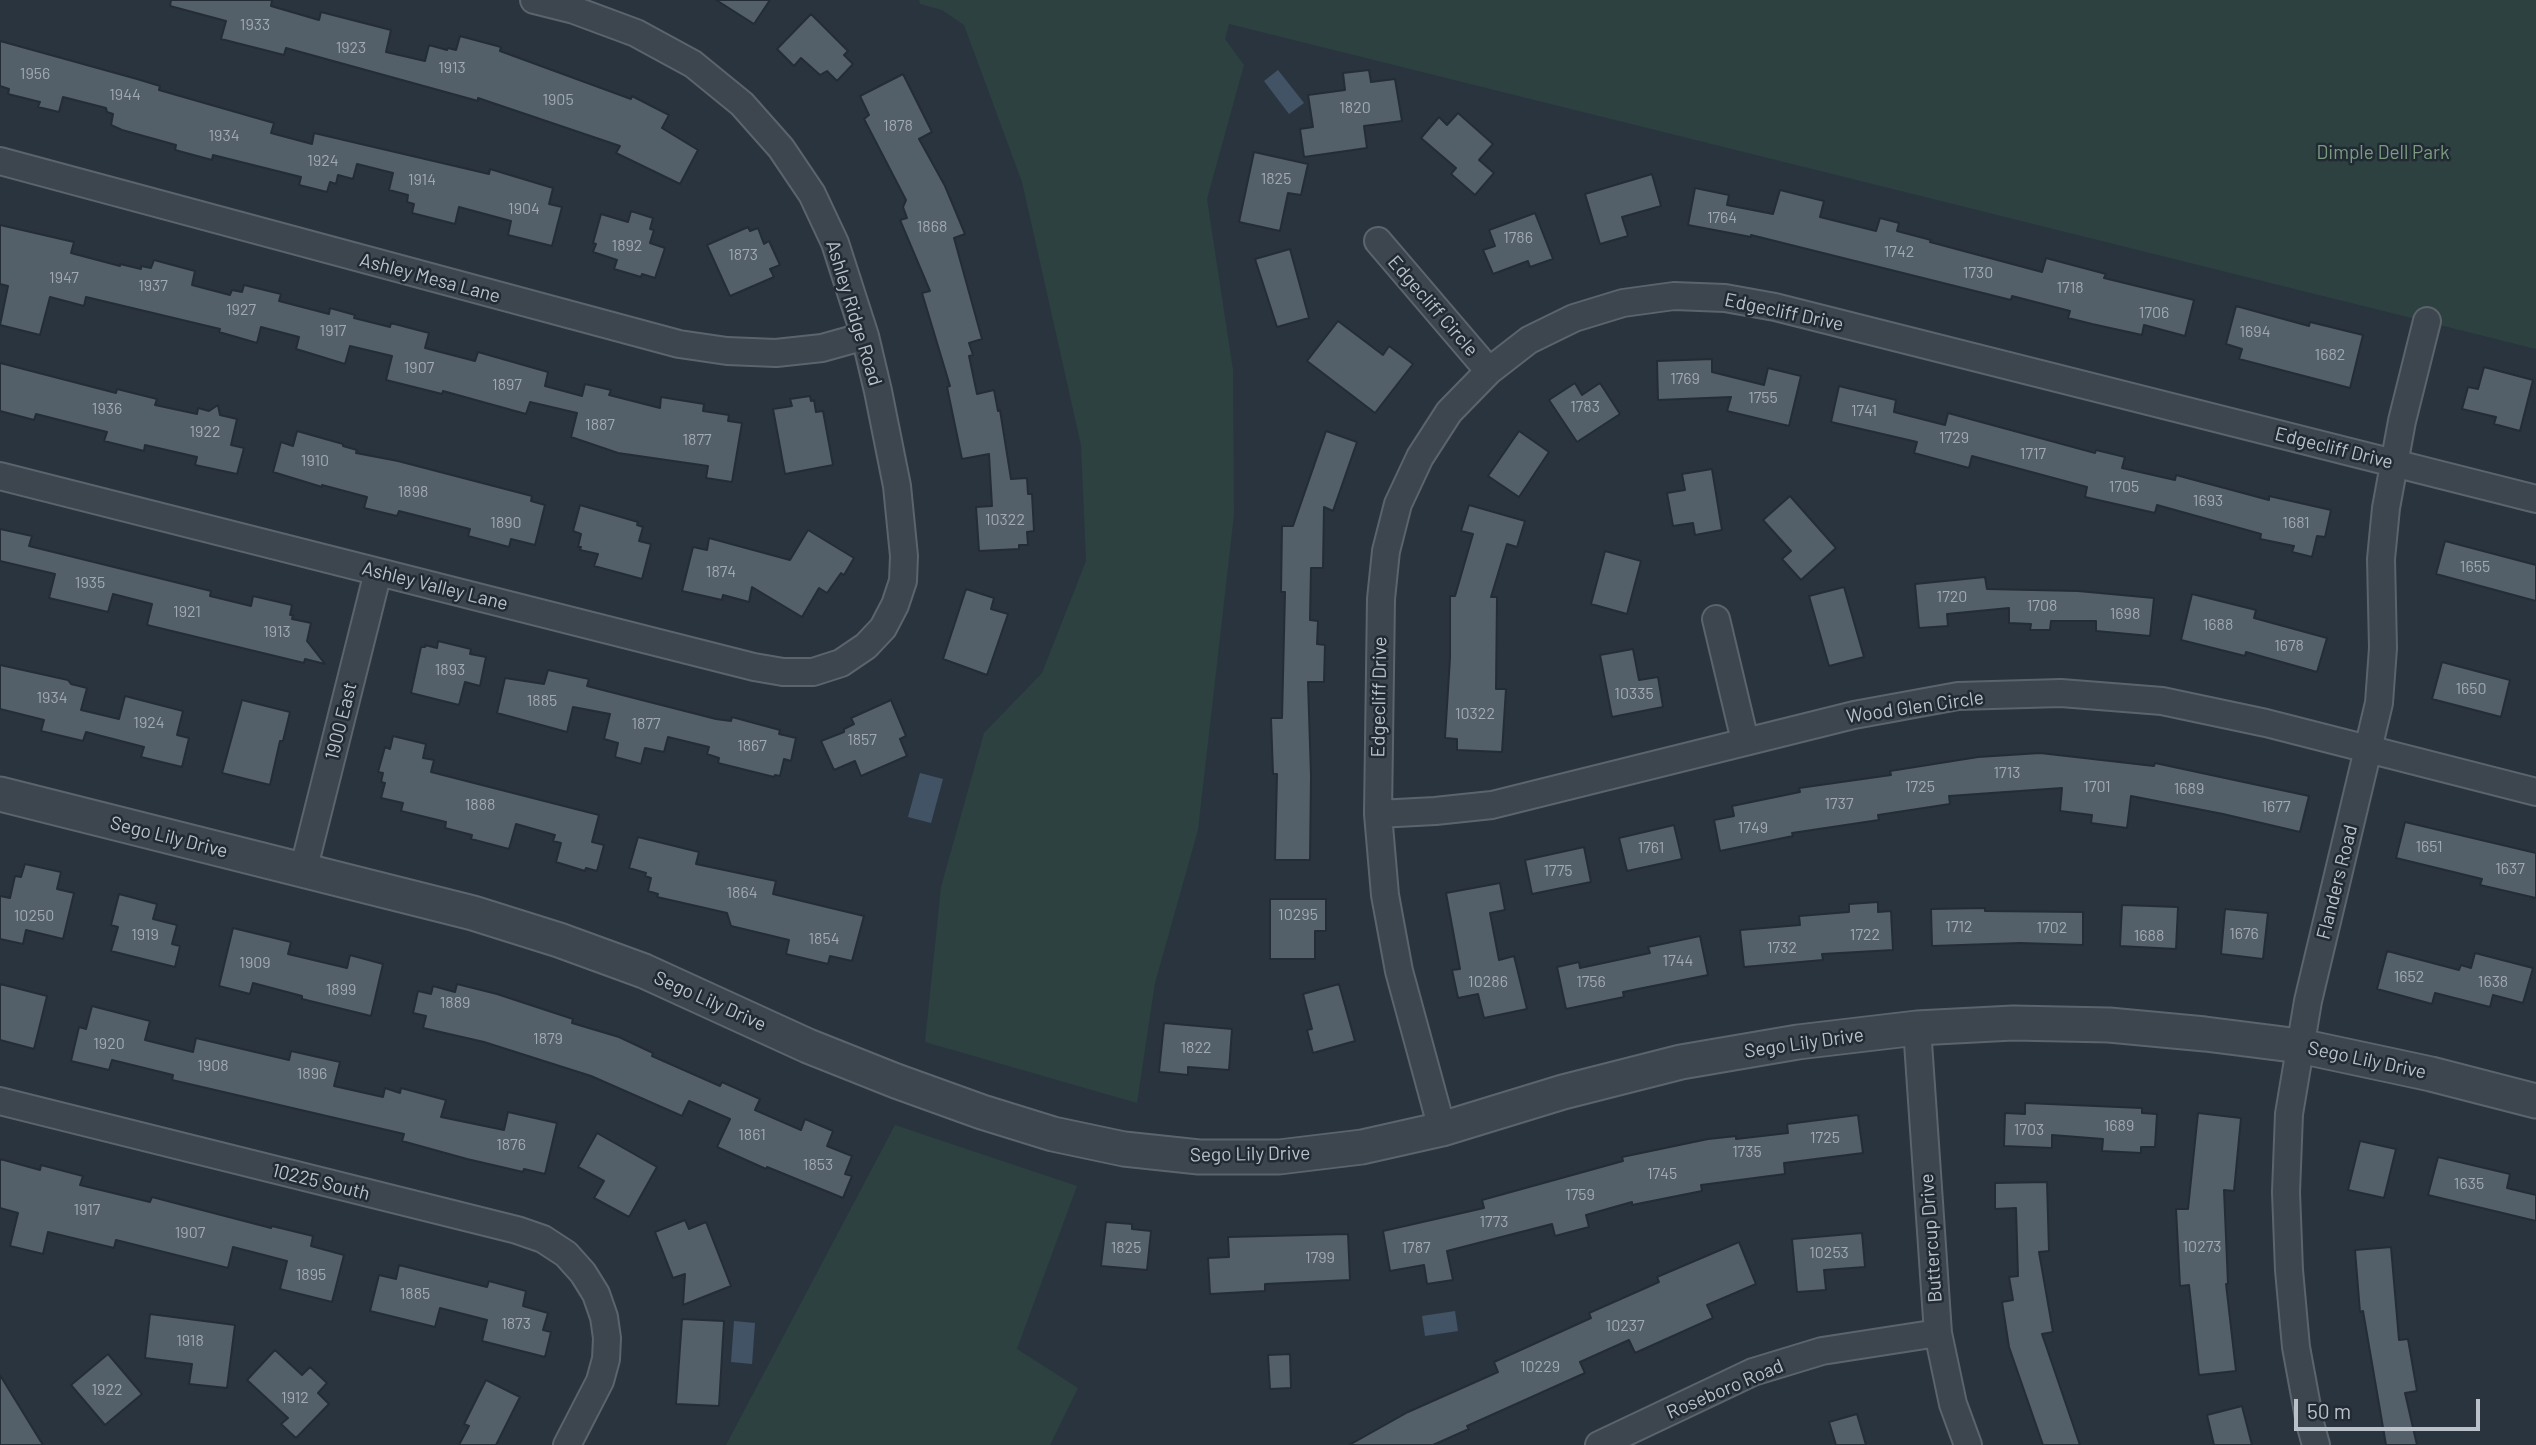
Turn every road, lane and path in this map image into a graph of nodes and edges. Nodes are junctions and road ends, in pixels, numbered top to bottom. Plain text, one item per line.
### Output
1 (534, 0) edge
2 (0, 161) edge
3 (1378, 241) dead end
4 (2427, 321) dead end
5 (865, 336) junction
6 (1489, 371) junction
7 (2394, 463) junction
8 (0, 476) edge
9 (2536, 499) edge
10 (378, 572) junction
11 (1716, 619) dead end
12 (866, 646) joint
13 (1745, 741) junction
14 (2369, 750) junction
15 (2536, 792) edge
16 (0, 794) edge
17 (1378, 814) junction
18 (303, 871) junction
19 (1916, 1028) junction
20 (2300, 1046) junction
21 (0, 1101) edge
22 (2536, 1101) edge
23 (1442, 1129) junction
24 (1938, 1333) junction
25 (567, 1445) edge
26 (1599, 1445) edge
27 (1968, 1445) edge
28 (2316, 1445) edge

1 - 5 street, Ashley Ridge Road
2 - 5 street, Ashley Mesa Lane
3 - 6 street, Edgecliff Circle
4 - 7 street, Flanders Road
5 - 12 street, Ashley Ridge Road
6 - 7 street, Edgecliff Drive
6 - 17 street, Edgecliff Drive
7 - 9 street, Edgecliff Drive
7 - 14 street, Flanders Road
8 - 10 street, Ashley Valley Lane
10 - 12 street, Ashley Valley Lane
10 - 18 street, 1900 East
11 - 13 street
13 - 14 street, Wood Glen Circle
13 - 17 street, Wood Glen Circle
14 - 15 street, Wood Glen Circle
14 - 20 street, Flanders Road
16 - 18 street, Sego Lily Drive
17 - 23 street, Edgecliff Drive
18 - 23 street, Sego Lily Drive
19 - 20 street, Sego Lily Drive
19 - 23 street, Sego Lily Drive
19 - 24 street, Buttercup Drive
20 - 22 street, Sego Lily Drive
20 - 28 street, Flanders Road
21 - 25 street, 10225 South
24 - 26 street, Roseboro Road
24 - 27 street, Buttercup Drive

